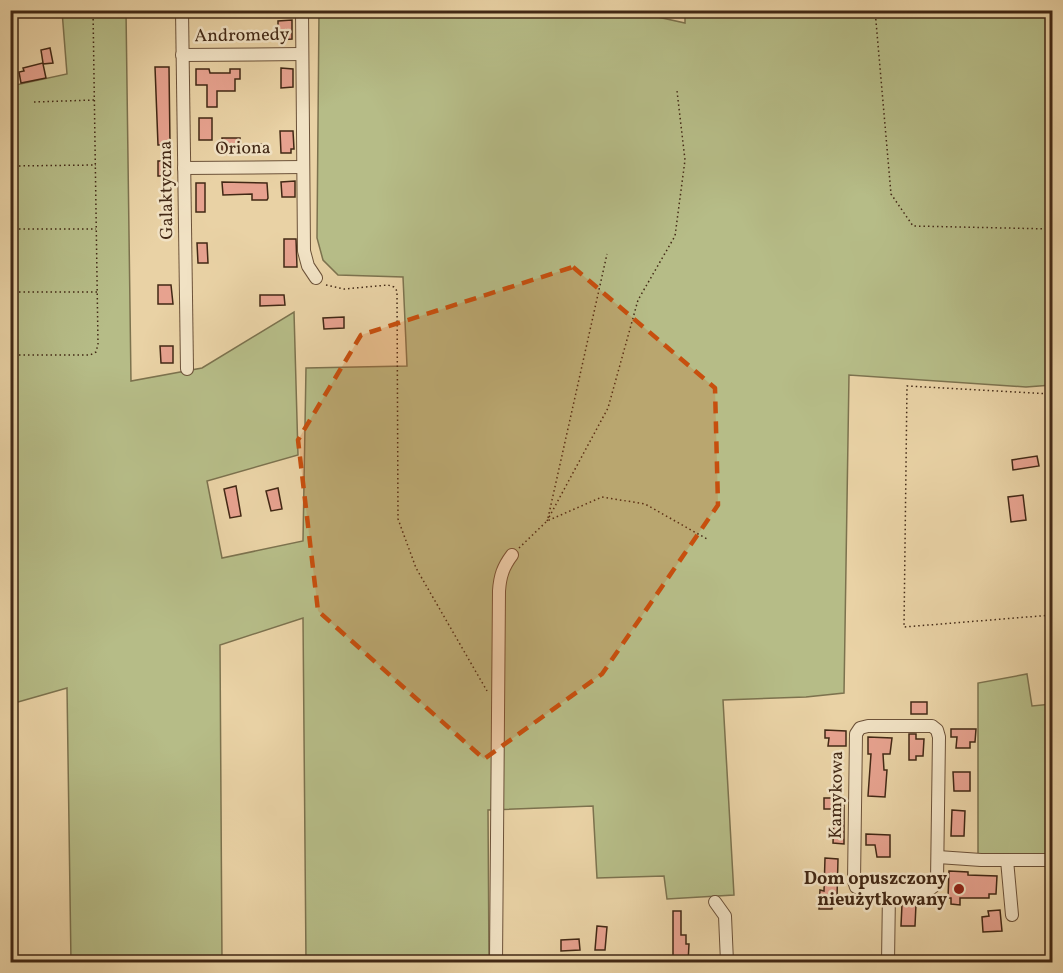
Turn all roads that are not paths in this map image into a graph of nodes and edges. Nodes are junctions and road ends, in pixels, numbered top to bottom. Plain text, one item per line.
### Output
1 (182, 10) edge
2 (302, 10) edge
3 (302, 54) junction
4 (182, 55) junction
5 (303, 167) junction
6 (184, 168) junction
7 (320, 281) road end
8 (188, 369) dead end
9 (512, 555) road end
10 (938, 857) junction
11 (1007, 860) junction
12 (1053, 860) edge
13 (889, 891) junction
14 (715, 902) dead end
15 (1012, 915) dead end
16 (496, 963) edge
17 (727, 963) edge
18 (888, 963) edge

1 - 4 street, Galaktyczna
2 - 3 street
3 - 4 street, Andromedy
3 - 5 street
4 - 6 street, Galaktyczna
5 - 6 street, Oriona
5 - 7 street
6 - 8 street, Galaktyczna
9 - 16 street
10 - 11 street
10 - 13 street, Kamykowa
10 - 13 street, Kamykowa
11 - 12 street
11 - 15 street
13 - 18 street
14 - 17 street

